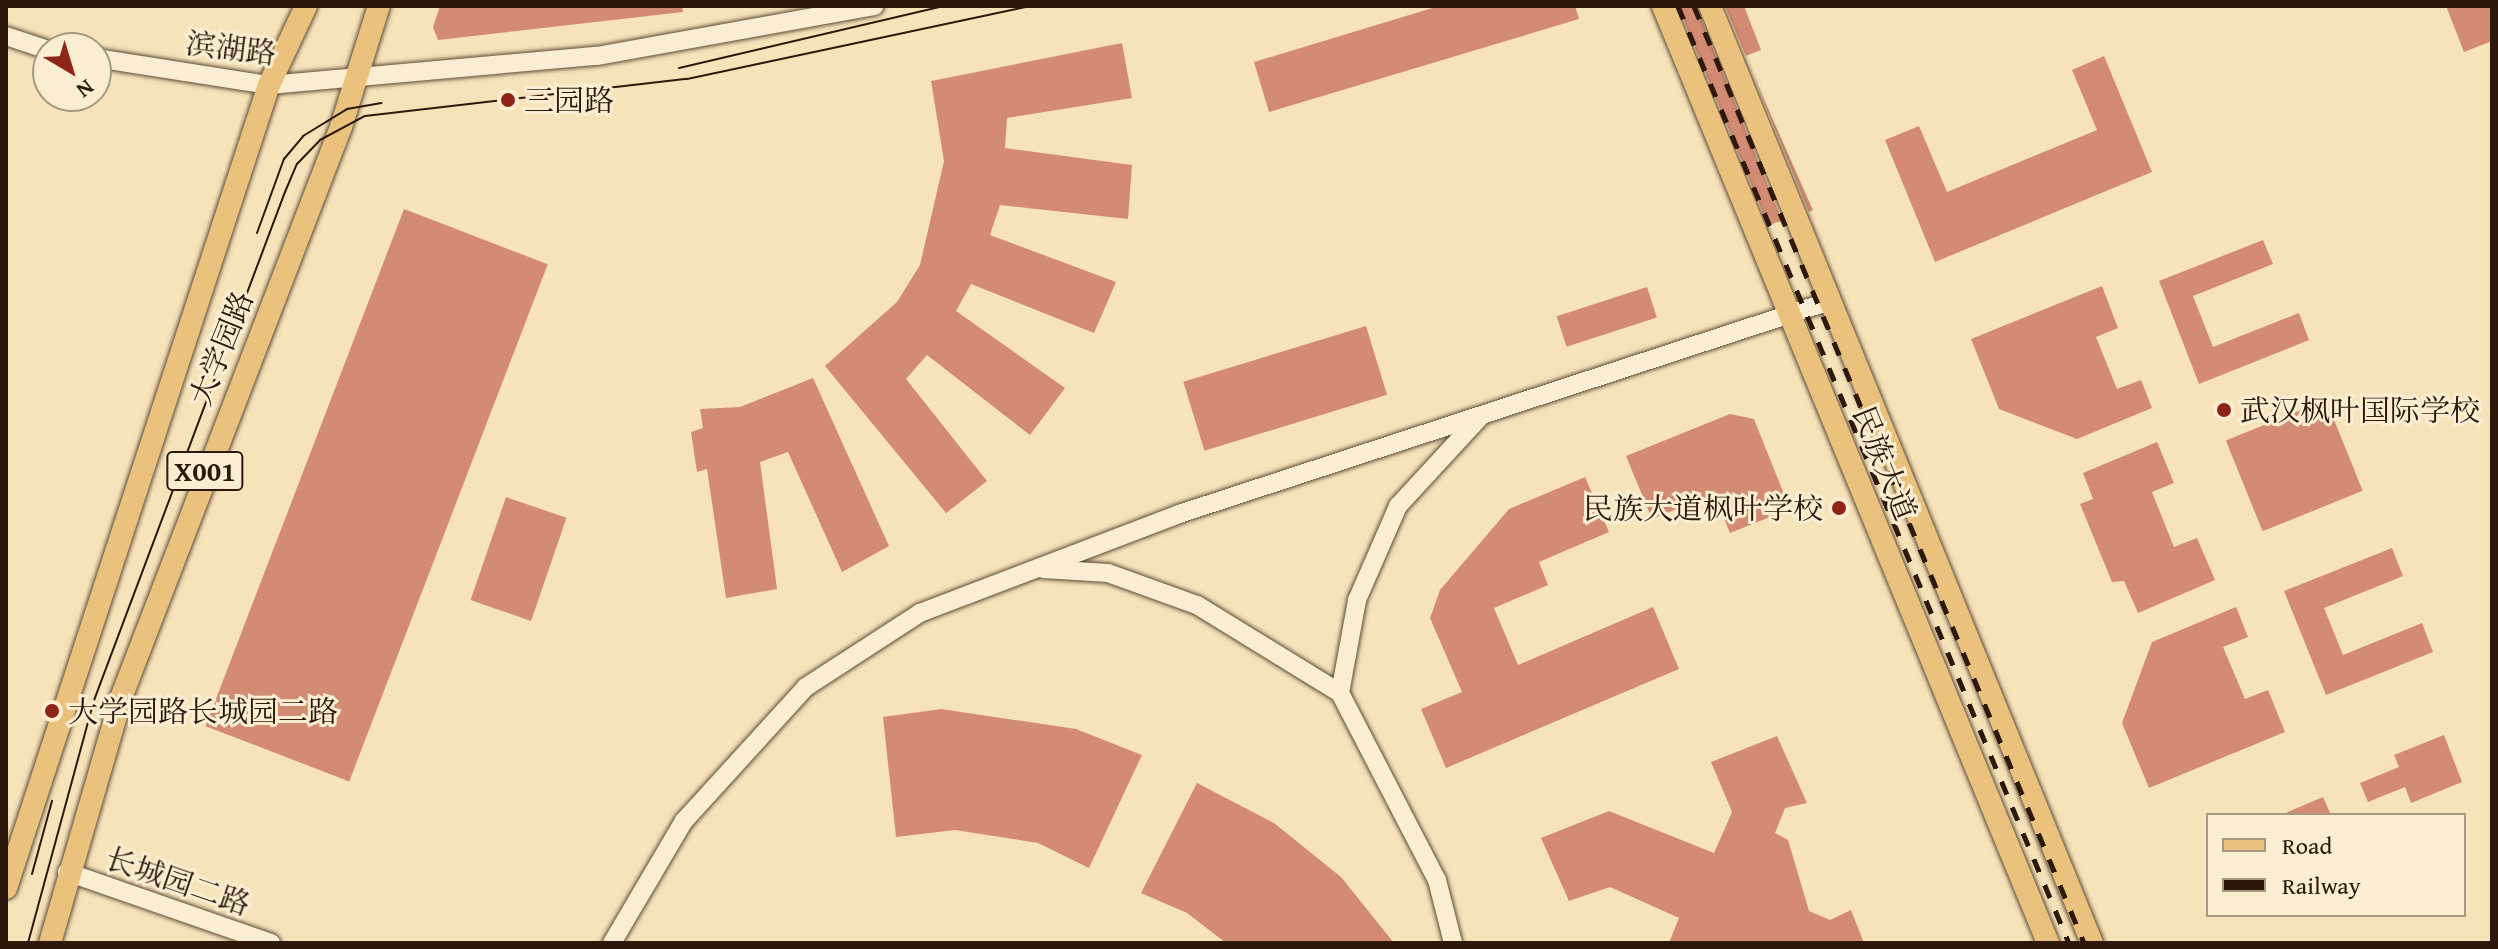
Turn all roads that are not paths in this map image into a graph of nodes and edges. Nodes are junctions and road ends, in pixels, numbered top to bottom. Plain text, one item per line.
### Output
1 (306, 6) edge
2 (379, 6) edge
3 (875, 6) edge
4 (1663, 6) edge
5 (1710, 6) edge
6 (6, 36) edge
7 (32, 45) edge
8 (112, 60) edge
9 (360, 74) junction
10 (269, 85) junction
11 (1830, 301) junction
12 (1791, 313) junction
13 (1482, 415) junction
14 (1037, 568) junction
15 (1340, 693) junction
16 (67, 872) junction
17 (6, 888) edge
18 (50, 943) edge
19 (271, 943) edge
20 (612, 943) edge
21 (1453, 943) edge
22 (2048, 943) edge
23 (2092, 943) edge

1 - 10 main road, 大学园路 / X001
2 - 9 main road, 大学园路 / X001
3 - 9 street
4 - 12 main road, 民族大道
5 - 11 main road, 民族大道
6 - 7 street
8 - 10 street, 滨湖路
9 - 10 street, 滨湖路
9 - 16 main road, 大学园路 / X001
10 - 17 main road, 大学园路 / X001
11 - 12 street
11 - 23 main road, 民族大道
12 - 13 street
12 - 22 main road, 民族大道
13 - 14 street
13 - 15 street
14 - 15 street
14 - 20 street
15 - 21 street
16 - 18 main road, 大学园路 / X001
16 - 19 street, 长城园二路

